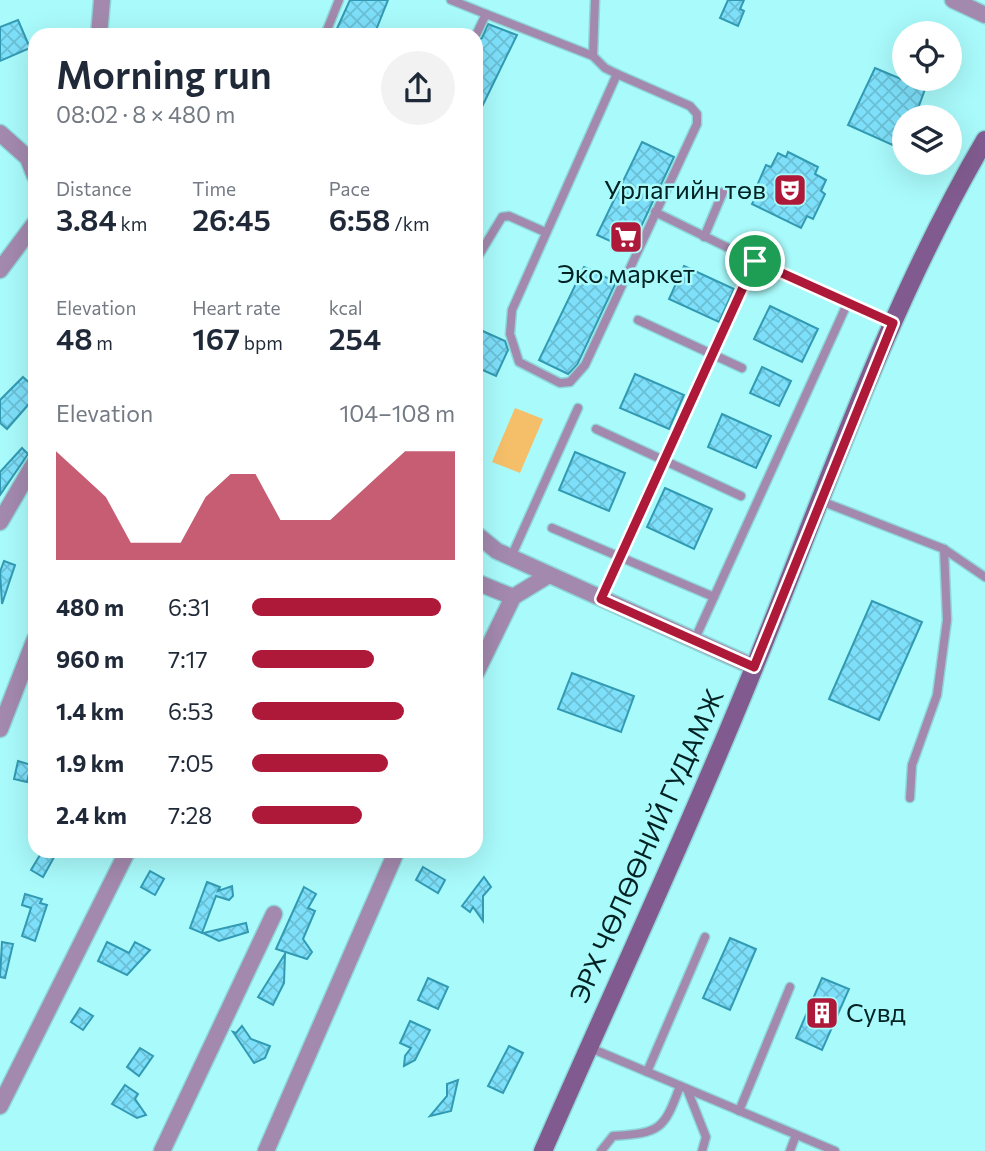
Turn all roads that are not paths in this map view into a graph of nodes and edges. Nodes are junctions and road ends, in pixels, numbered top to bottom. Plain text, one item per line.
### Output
1 (102, 0) edge
2 (339, 0) edge
3 (451, 0) edge
4 (595, 0) edge
5 (953, 0) edge
6 (486, 14) junction
7 (985, 15) edge
8 (100, 28) edge
9 (328, 28) edge
10 (479, 28) edge
11 (593, 56) junction
12 (617, 75) junction
13 (0, 133) edge
14 (985, 140) edge
15 (28, 158) edge
16 (723, 192) dead end
17 (656, 212) junction
18 (28, 232) edge
19 (545, 232) junction
20 (704, 237) junction
21 (483, 248) edge
22 (755, 261) junction
23 (0, 270) edge
24 (848, 302) junction
25 (638, 320) dead end
26 (893, 323) junction
27 (712, 354) junction
28 (742, 368) dead end
29 (578, 408) dead end
30 (596, 429) dead end
31 (663, 459) junction
32 (28, 474) edge
33 (741, 496) dead end
34 (821, 501) junction
35 (0, 522) edge
36 (552, 528) dead end
37 (483, 538) edge
38 (944, 549) junction
39 (512, 557) junction
40 (620, 557) junction
41 (549, 575) junction
42 (985, 577) edge
43 (483, 585) edge
44 (513, 597) junction
45 (714, 597) junction
46 (601, 599) junction
47 (694, 641) junction
48 (28, 657) edge
49 (483, 659) edge
50 (754, 667) junction
51 (0, 729) edge
52 (910, 798) dead end
53 (124, 858) edge
54 (393, 858) edge
55 (274, 914) dead end
56 (705, 937) dead end
57 (790, 987) dead end
58 (588, 1047) junction
59 (647, 1072) junction
60 (684, 1087) junction
61 (0, 1106) edge
62 (739, 1111) junction
63 (796, 1135) junction
64 (162, 1151) edge
65 (265, 1151) edge
66 (543, 1151) edge
67 (601, 1151) edge
68 (702, 1151) edge
69 (790, 1151) edge
70 (835, 1151) edge

1 - 8 street
2 - 9 lane
3 - 6 lane
4 - 11 lane
5 - 7 street
6 - 10 lane
6 - 11 lane
11 - 12 lane
12 - 17 lane
12 - 19 lane
13 - 15 street
14 - 26 main road, ЭРХ ЧӨЛӨӨНИЙ ГУДАМЖ
16 - 20 lane
17 - 19 lane
17 - 20 lane
18 - 23 street
19 - 21 lane
20 - 22 lane
22 - 24 lane
22 - 27 lane
24 - 26 lane
24 - 45 lane
25 - 27 lane
26 - 34 main road, ЭРХ ЧӨЛӨӨНИЙ ГУДАМЖ
27 - 28 lane
27 - 31 lane
29 - 39 lane
30 - 31 lane
31 - 33 lane
31 - 40 lane
32 - 35 street
34 - 38 lane
34 - 50 main road, ЭРХ ЧӨЛӨӨНИЙ ГУДАМЖ
36 - 40 lane
37 - 39 street
38 - 42 lane
38 - 52 lane
39 - 41 street
40 - 45 lane
40 - 46 lane
41 - 44 street
41 - 46 street
43 - 44 street
44 - 49 street
45 - 47 lane
46 - 47 street
47 - 50 street
48 - 51 street
50 - 58 main road, ЭРХ ЧӨЛӨӨНИЙ ГУДАМЖ
53 - 61 street
54 - 65 street
55 - 64 street
56 - 59 lane
57 - 62 lane
58 - 59 lane
58 - 66 main road, ЭРХ ЧӨЛӨӨНИЙ ГУДАМЖ
59 - 60 lane
60 - 62 lane
60 - 67 lane
60 - 68 lane
62 - 63 lane
63 - 69 lane
63 - 70 lane

